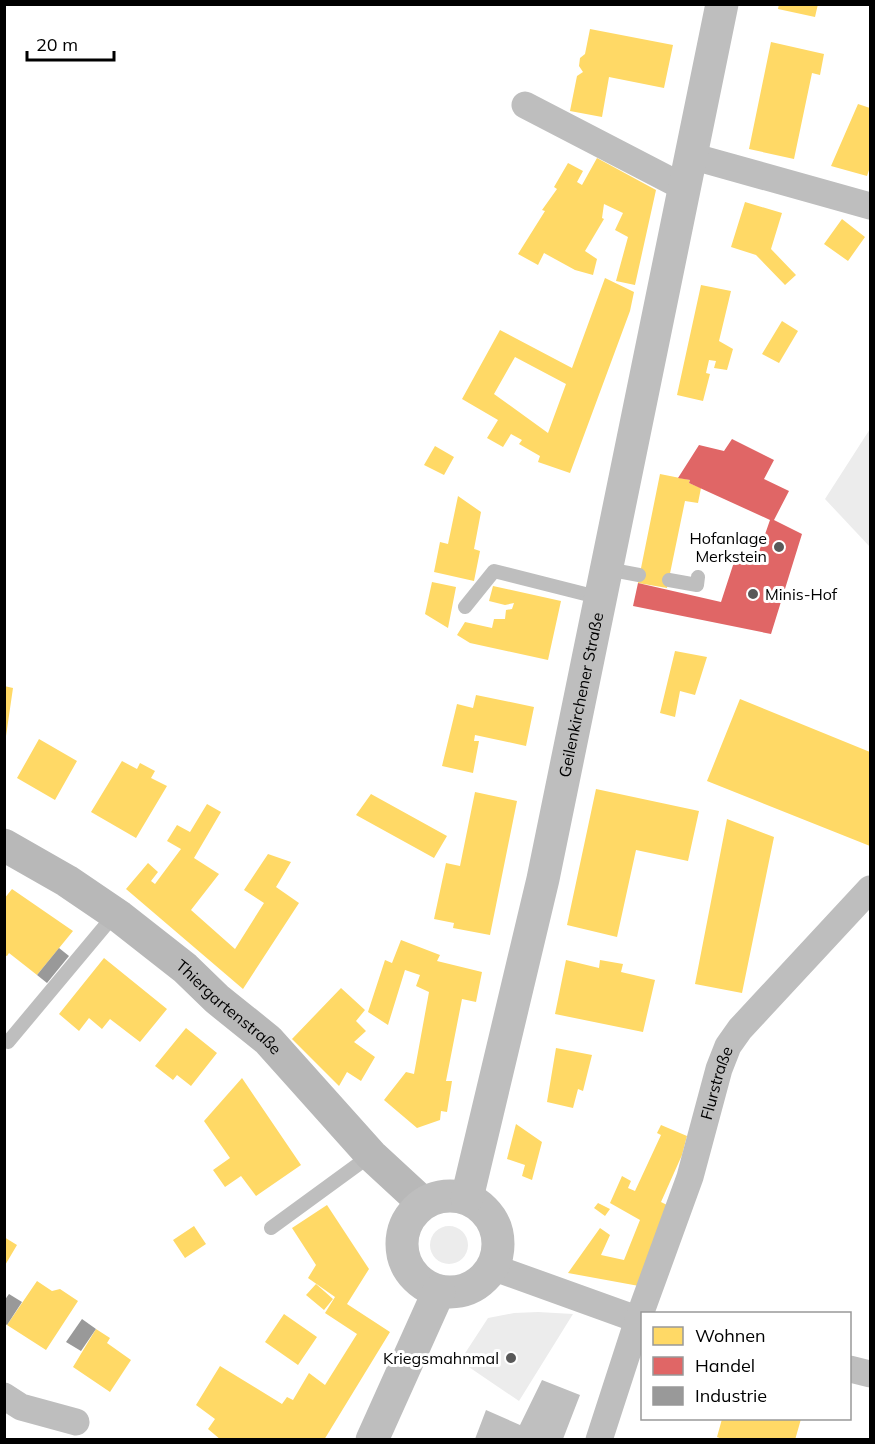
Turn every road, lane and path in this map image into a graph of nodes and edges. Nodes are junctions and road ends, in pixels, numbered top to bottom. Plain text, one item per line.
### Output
1 (722, 4) edge
2 (525, 105) dead end
3 (691, 156) junction
4 (685, 188) junction
5 (870, 206) edge
6 (639, 575) dead end
7 (698, 577) dead end
8 (669, 580) dead end
9 (604, 583) junction
10 (465, 607) dead end
11 (4, 845) edge
12 (870, 889) edge
13 (115, 914) junction
14 (8, 1042) dead end
15 (371, 1155) junction
16 (467, 1198) junction
17 (423, 1203) junction
18 (271, 1228) dead end
19 (492, 1267) junction
20 (439, 1291) junction
21 (643, 1312) edge
22 (640, 1320) edge
23 (851, 1369) edge
24 (870, 1374) edge
25 (4, 1396) edge
26 (76, 1422) dead end
27 (372, 1440) edge
28 (599, 1440) edge

1 - 3 main road, Geilenkirchener Straße
2 - 4 street
3 - 4 main road, Geilenkirchener Straße
3 - 5 street
4 - 9 main road, Geilenkirchener Straße
6 - 9 lane
7 - 8 lane
9 - 10 lane
9 - 16 main road, Geilenkirchener Straße
11 - 13 main road, Thiergartenstraße
12 - 21 street, Flurstraße
13 - 14 lane
13 - 15 main road, Thiergartenstraße
15 - 17 main road, Thiergartenstraße
15 - 18 lane
16 - 17 main road
16 - 19 main road
17 - 20 main road
19 - 20 main road
19 - 22 street
20 - 27 main road
22 - 28 street, Flurstraße
23 - 24 street
25 - 26 street

